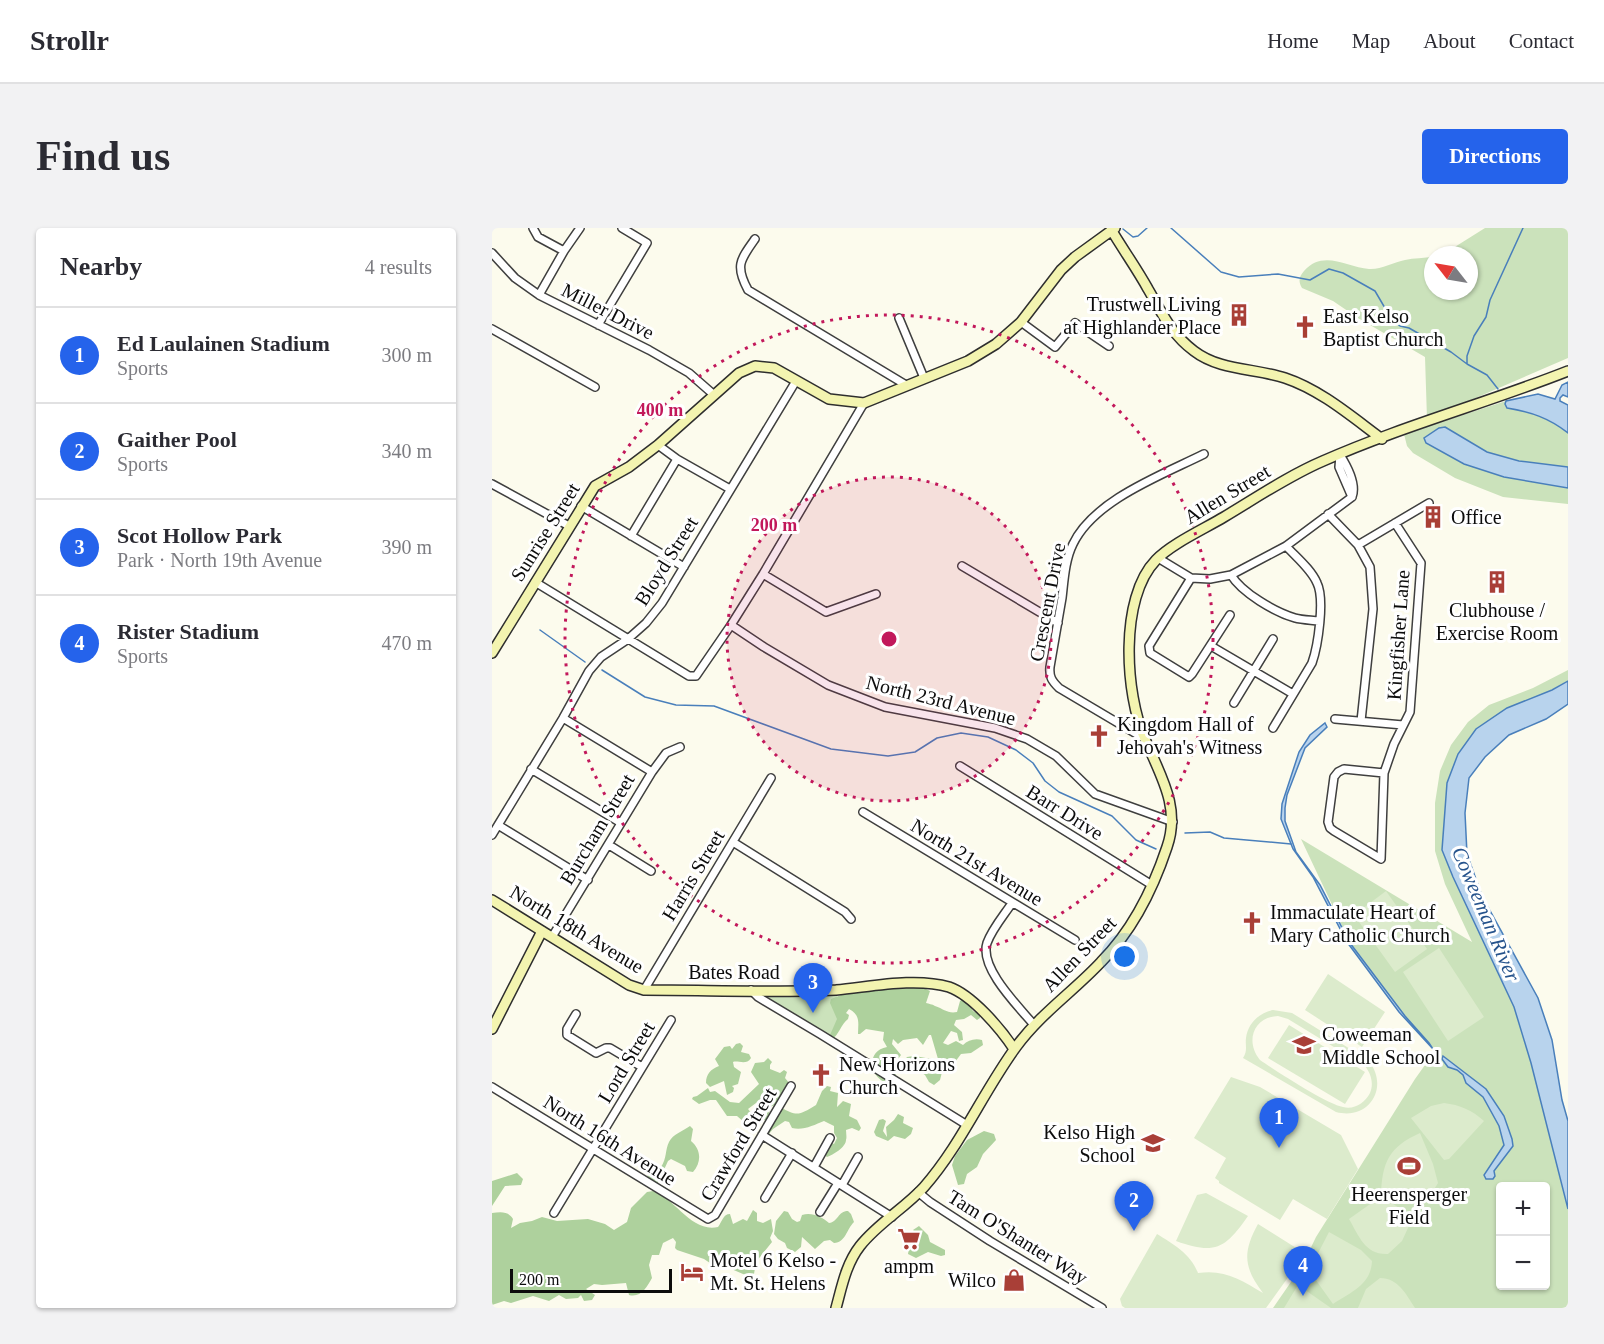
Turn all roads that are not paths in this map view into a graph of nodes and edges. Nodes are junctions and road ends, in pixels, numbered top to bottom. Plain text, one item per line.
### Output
1 (533, 228) edge
2 (580, 228) edge
3 (622, 228) edge
4 (1113, 230) edge
5 (755, 239) dead end
6 (564, 252) junction
7 (492, 253) edge
8 (539, 295) junction
9 (899, 318) dead end
10 (1021, 322) junction
11 (598, 325) junction
12 (492, 329) edge
13 (1109, 346) dead end
14 (1568, 371) edge
15 (924, 378) junction
16 (796, 381) junction
17 (906, 385) junction
18 (595, 387) dead end
19 (713, 394) junction
20 (864, 403) junction
21 (1382, 439) junction
22 (658, 445) junction
23 (1204, 454) dead end
24 (1340, 455) junction
25 (677, 459) junction
26 (492, 484) edge
27 (730, 489) junction
28 (1429, 503) dead end
29 (581, 506) junction
30 (1328, 514) junction
31 (1395, 523) junction
32 (568, 526) junction
33 (631, 536) junction
34 (1358, 545) junction
35 (1286, 546) junction
36 (1158, 558) junction
37 (962, 566) dead end
38 (684, 567) junction
39 (763, 574) junction
40 (1231, 575) junction
41 (1191, 578) junction
42 (535, 582) junction
43 (876, 594) dead end
44 (1230, 615) dead end
45 (1319, 621) junction
46 (1058, 623) junction
47 (731, 625) junction
48 (628, 639) junction
49 (1273, 639) dead end
50 (1211, 646) junction
51 (492, 653) edge
52 (1254, 671) junction
53 (1293, 694) junction
54 (1234, 703) dead end
55 (563, 718) junction
56 (1335, 719) dead end
57 (1361, 721) junction
58 (1403, 724) junction
59 (1273, 728) dead end
60 (1145, 739) junction
61 (680, 747) dead end
62 (960, 766) dead end
63 (531, 770) junction
64 (652, 772) junction
65 (1384, 774) junction
66 (771, 778) dead end
67 (863, 812) dead end
68 (1173, 822) junction
69 (621, 823) junction
70 (498, 825) junction
71 (492, 835) edge
72 (733, 842) junction
73 (609, 845) junction
74 (651, 871) dead end
75 (588, 880) junction
76 (1152, 885) junction
77 (492, 900) edge
78 (1012, 903) junction
79 (851, 919) dead end
80 (542, 930) junction
81 (552, 937) junction
82 (1075, 940) dead end
83 (644, 990) junction
84 (751, 990) junction
85 (576, 1014) dead end
86 (670, 1020) dead end
87 (1034, 1025) junction
88 (492, 1029) edge
89 (1014, 1049) junction
90 (642, 1067) junction
91 (791, 1086) dead end
92 (492, 1087) edge
93 (967, 1125) junction
94 (762, 1135) junction
95 (830, 1138) dead end
96 (593, 1149) junction
97 (792, 1153) junction
98 (858, 1157) dead end
99 (814, 1167) junction
100 (840, 1184) junction
101 (918, 1192) junction
102 (765, 1198) dead end
103 (820, 1212) dead end
104 (554, 1213) dead end
105 (892, 1217) junction
106 (711, 1219) joint
107 (836, 1308) edge
108 (1102, 1308) edge

1 - 6 street
2 - 6 street
3 - 11 street
4 - 10 street
4 - 21 street
5 - 17 street
6 - 8 street
7 - 8 street, Miller Drive
8 - 11 street, Miller Drive
9 - 15 street
10 - 13 street
10 - 15 street, Sunrise Street
11 - 19 street, Miller Drive
12 - 18 street
14 - 21 street, Allen Street
15 - 17 street, Sunrise Street
16 - 19 street, Sunrise Street
16 - 20 street, Sunrise Street
16 - 27 street, Bloyd Street
17 - 20 street, Sunrise Street
19 - 22 street, Sunrise Street
20 - 39 street
21 - 24 street, Allen Street
22 - 25 street
22 - 29 street, Sunrise Street
23 - 46 street, Crescent Drive
24 - 30 street
24 - 36 street, Allen Street
25 - 27 street
25 - 33 street
26 - 32 street
27 - 38 street, Bloyd Street
28 - 31 street
29 - 32 street, Sunrise Street
29 - 33 street
30 - 34 street
30 - 35 street
31 - 34 street
31 - 58 street, Kingfisher Lane
32 - 42 street, Sunrise Street
33 - 38 street
34 - 57 street
35 - 40 street
35 - 45 street
36 - 41 street
36 - 60 street, Allen Street
37 - 46 street
38 - 48 street, Bloyd Street
39 - 43 street
39 - 47 street
40 - 41 street
40 - 45 street
41 - 50 street
42 - 48 street
42 - 51 street, Sunrise Street
44 - 50 street
45 - 53 street
46 - 60 street, Crescent Drive
47 - 48 street
47 - 68 street, North 23rd Avenue
48 - 55 street, Bloyd Street
49 - 52 street
50 - 52 street
52 - 53 street
52 - 54 street
53 - 59 street
55 - 63 street, Bloyd Street
55 - 64 street
56 - 57 street
57 - 58 street
58 - 65 street, Kingfisher Lane
60 - 68 street, Allen Street
61 - 64 street, Burcham Street
62 - 76 street, Barr Drive
63 - 69 street
63 - 70 street, Bloyd Street
64 - 69 street, Burcham Street
65 - 65 street, Kingfisher Lane
66 - 72 street, Harris Street
67 - 78 street, North 21st Avenue
68 - 76 street, Allen Street
69 - 73 street, Burcham Street
70 - 71 street, Bloyd Street
70 - 75 street
72 - 79 street
72 - 83 street, Harris Street
73 - 74 street
73 - 75 street, Burcham Street
75 - 81 street, Burcham Street
76 - 87 street, Allen Street
77 - 80 street, North 18th Avenue
78 - 82 street, North 21st Avenue
78 - 87 street
80 - 81 street, North 18th Avenue
80 - 88 street
81 - 83 street, North 18th Avenue
83 - 84 street, Bates Road
84 - 89 street, Bates Road
84 - 93 street
85 - 90 street
86 - 90 street, Lord Street
87 - 89 street, Allen Street
89 - 93 street, Allen Street
90 - 96 street, Lord Street
91 - 94 street, Crawford Street
92 - 96 street, North 16th Avenue
93 - 101 street, Allen Street
94 - 97 street
94 - 106 street, Crawford Street
95 - 99 street
96 - 104 street, Lord Street
96 - 106 street, North 16th Avenue
97 - 99 street
97 - 102 street
98 - 100 street
99 - 100 street
100 - 103 street
100 - 105 street
101 - 105 street, Allen Street
101 - 108 street, Tam O'Shanter Way
105 - 107 street, Allen Street

